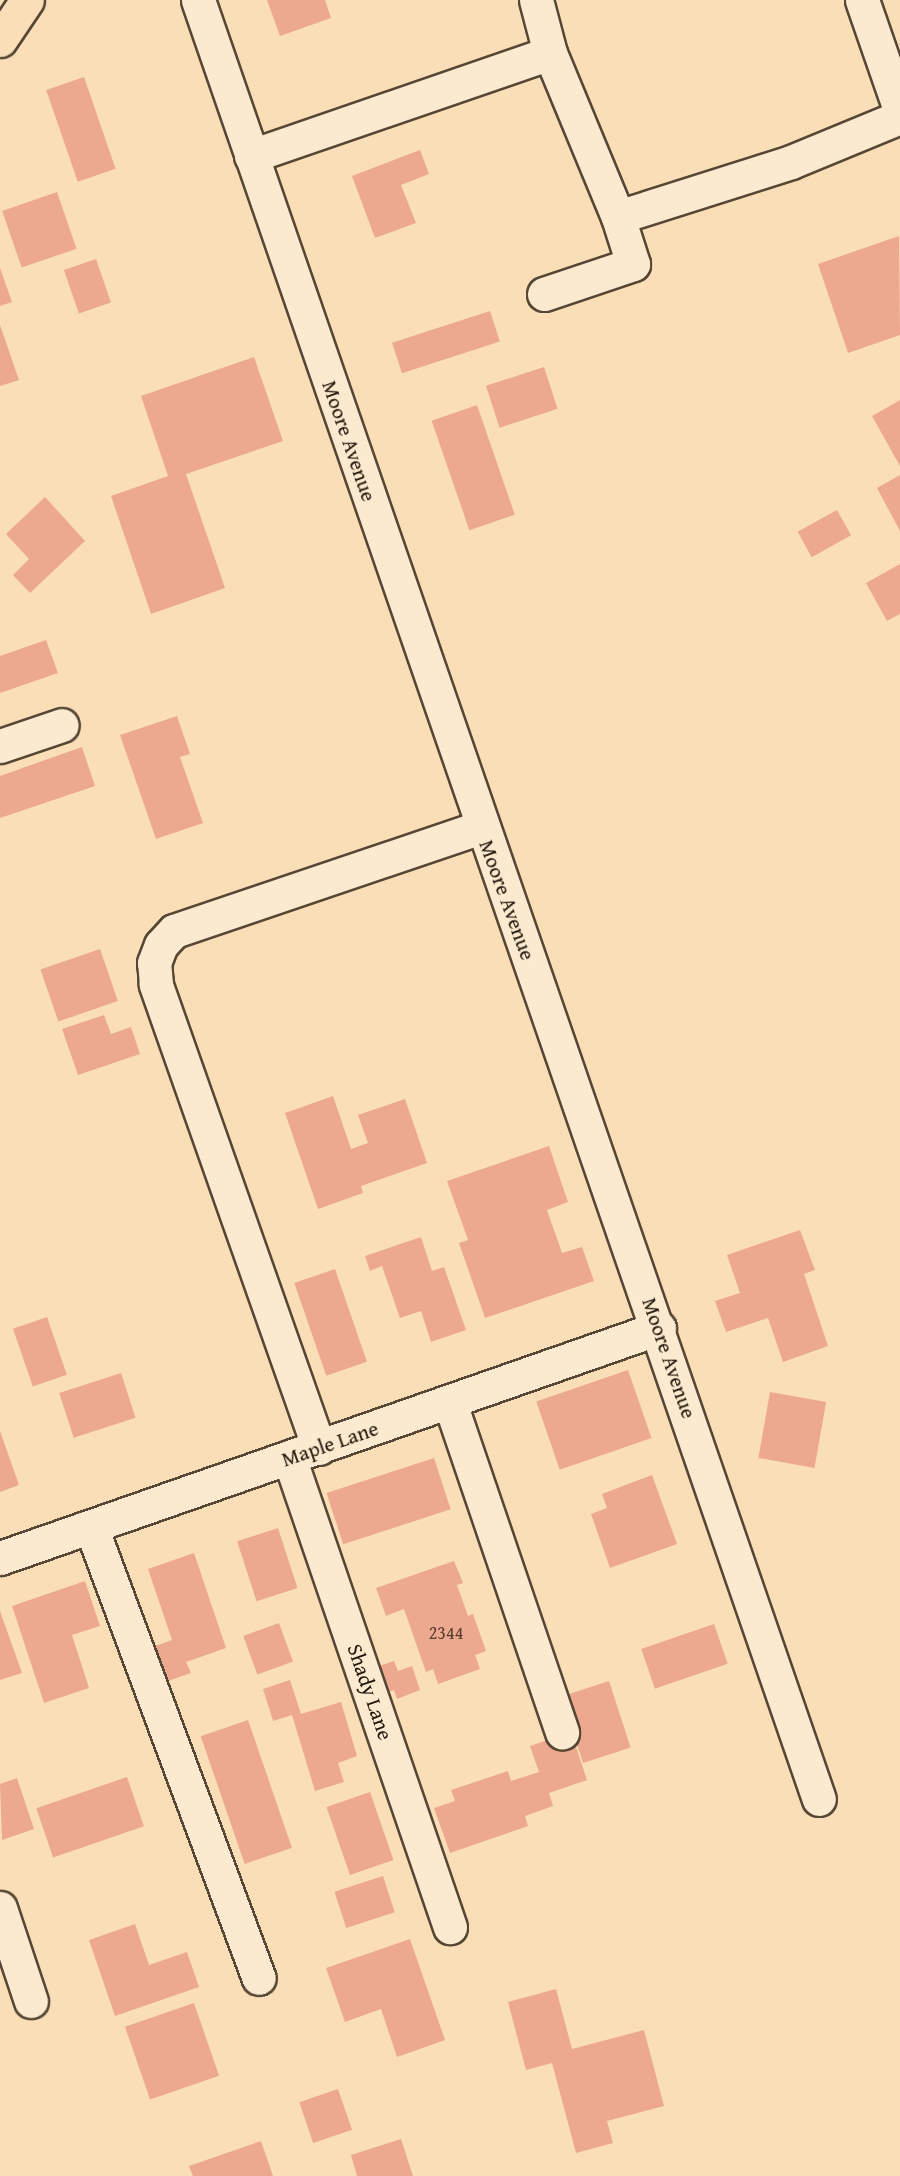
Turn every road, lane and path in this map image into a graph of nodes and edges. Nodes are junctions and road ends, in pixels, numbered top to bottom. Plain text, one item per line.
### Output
1 (27, 0) edge
2 (198, 0) edge
3 (536, 0) edge
4 (862, 0) edge
5 (0, 40) edge
6 (550, 53) junction
7 (900, 110) edge
8 (900, 117) edge
9 (251, 156) junction
10 (618, 217) junction
11 (544, 294) dead end
12 (62, 725) dead end
13 (0, 746) edge
14 (481, 827) junction
15 (659, 1328) junction
16 (450, 1403) junction
17 (304, 1453) junction
18 (91, 1527) junction
19 (0, 1558) edge
20 (562, 1732) dead end
21 (819, 1799) dead end
22 (0, 1908) edge
23 (450, 1927) dead end
24 (259, 1978) dead end
25 (31, 2001) dead end

1 - 5 main road
2 - 9 street, Moore Avenue
3 - 6 street
4 - 7 street
6 - 9 street
6 - 10 street
8 - 10 street
9 - 14 street, Moore Avenue
10 - 11 street
12 - 13 street
14 - 15 street, Moore Avenue
14 - 17 street, Shady Lane
15 - 16 street, Maple Lane
15 - 21 street, Moore Avenue
16 - 17 street, Maple Lane
16 - 20 street
17 - 18 street, Maple Lane
17 - 23 street, Shady Lane
18 - 19 street, Maple Lane
18 - 24 street
22 - 25 street

